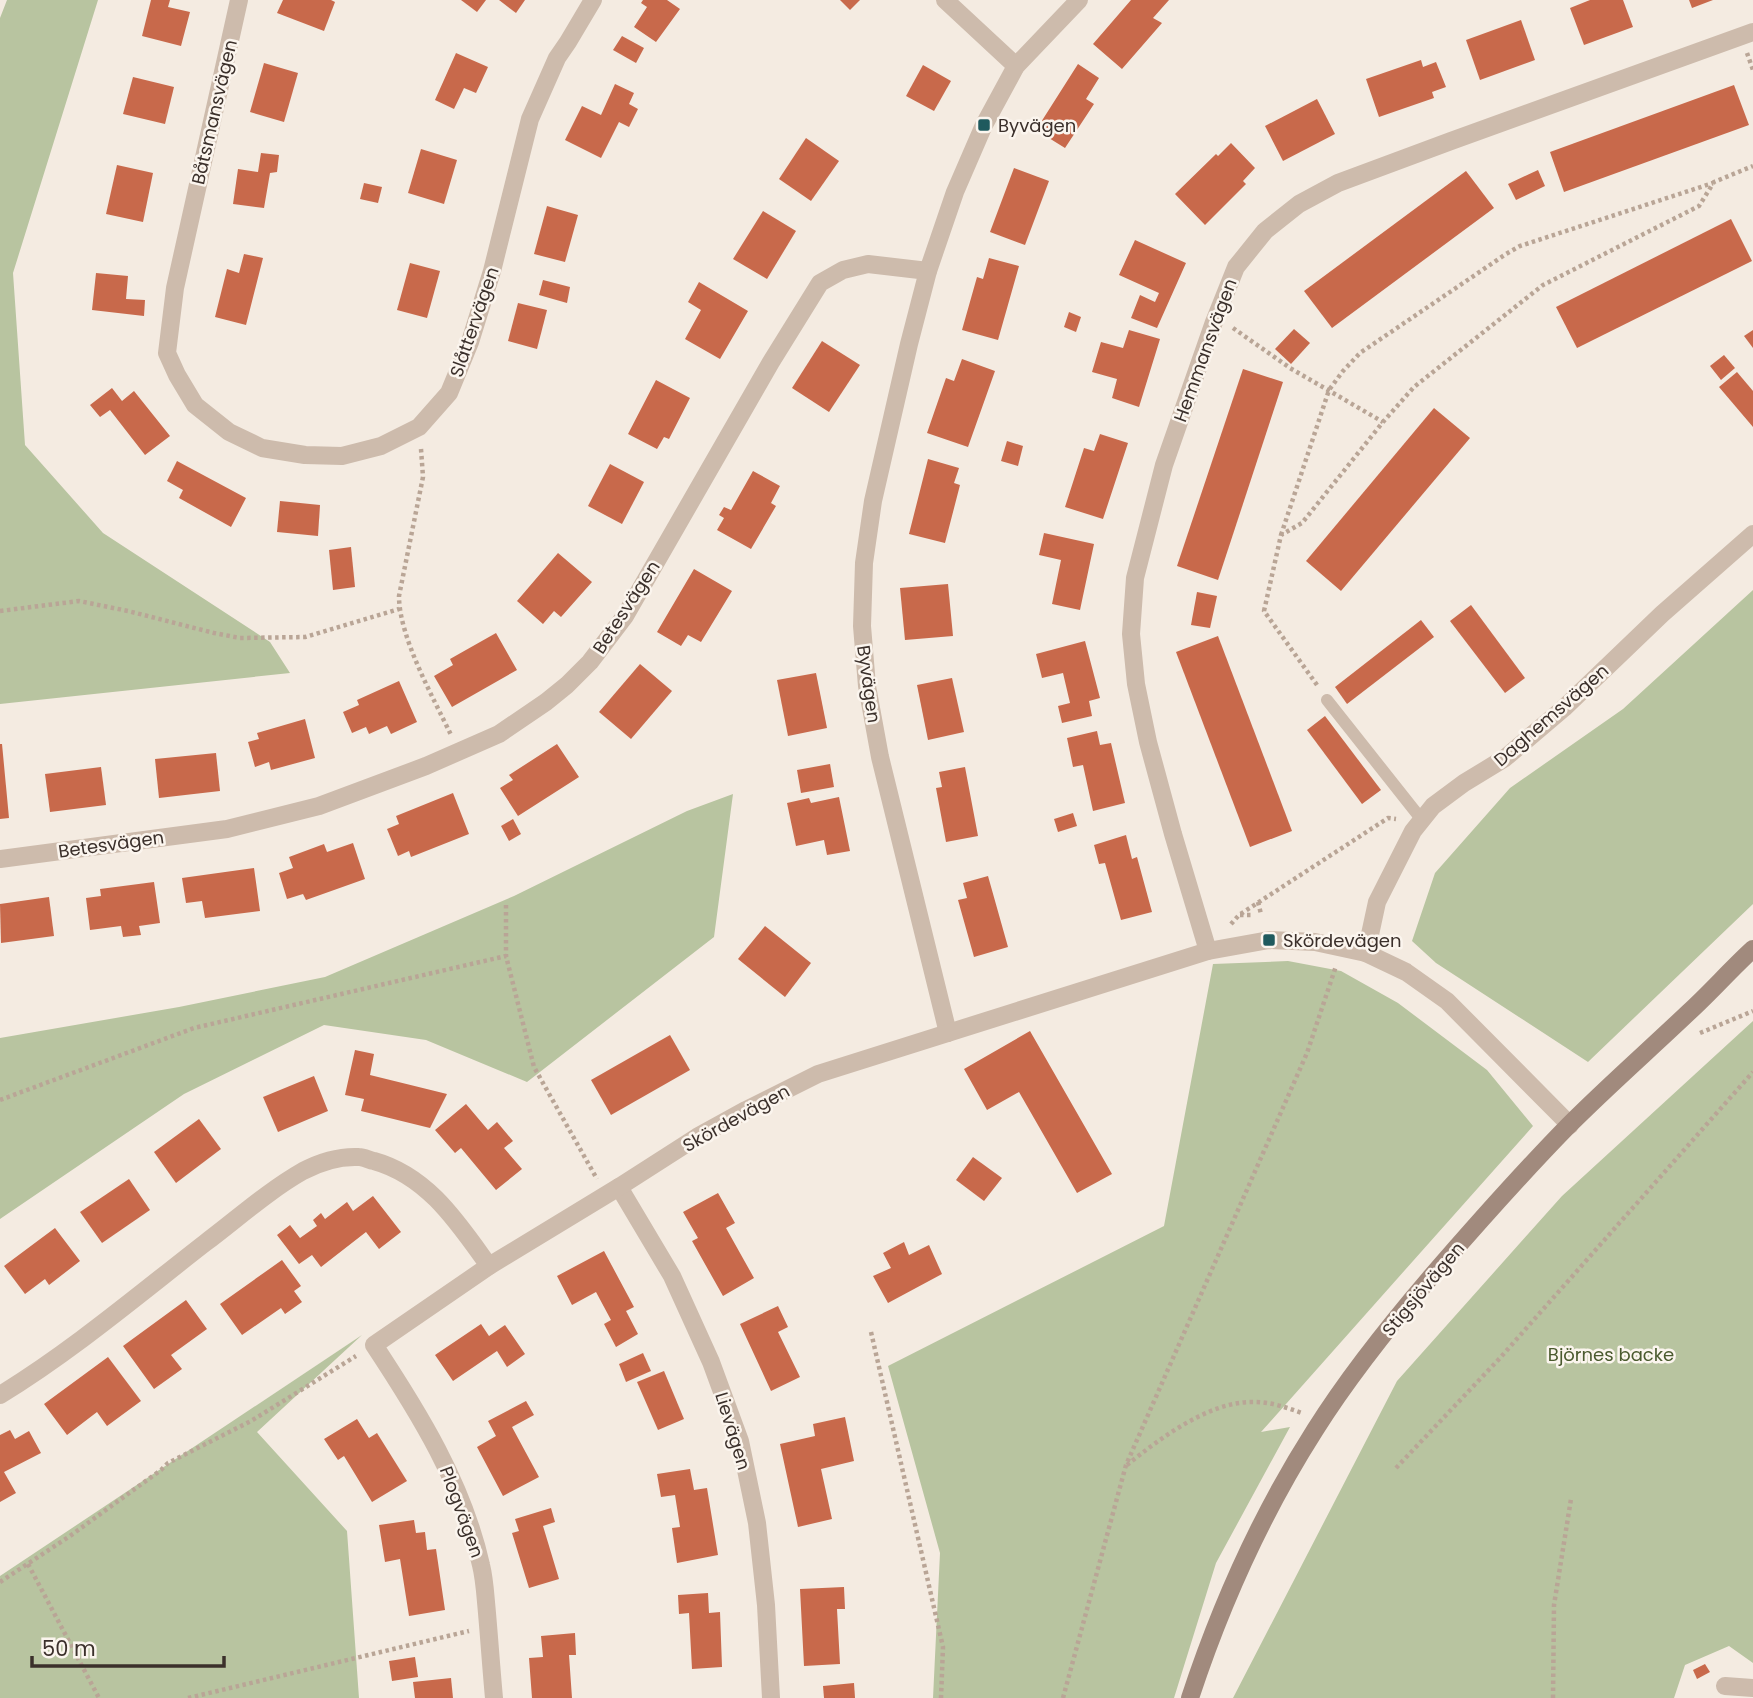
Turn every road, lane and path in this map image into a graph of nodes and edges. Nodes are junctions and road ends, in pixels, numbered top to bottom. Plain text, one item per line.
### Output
1 (239, 0) edge
2 (593, 0) edge
3 (945, 0) edge
4 (1079, 0) edge
5 (1753, 32) edge
6 (1751, 64) dead end
7 (1016, 66) junction
8 (1753, 70) edge
9 (1753, 166) edge
10 (1714, 182) junction
11 (189, 223) joint
12 (928, 271) junction
13 (1235, 329) dead end
14 (1329, 390) junction
15 (1383, 422) junction
16 (419, 427) junction
17 (1281, 534) junction
18 (1753, 534) edge
19 (399, 609) junction
20 (0, 611) edge
21 (1327, 700) joint
22 (458, 752) junction
23 (1422, 820) junction
24 (0, 859) edge
25 (1258, 902) junction
26 (506, 905) dead end
27 (1261, 914) dead end
28 (1239, 915) junction
29 (1252, 915) dead end
30 (1342, 948) junction
31 (1753, 949) edge
32 (1208, 951) junction
33 (1366, 953) junction
34 (506, 957) junction
35 (948, 1033) junction
36 (1753, 1072) edge
37 (0, 1100) edge
38 (1570, 1125) junction
39 (613, 1191) junction
40 (488, 1266) junction
41 (871, 1332) dead end
42 (374, 1345) junction
43 (0, 1395) edge
44 (1306, 1414) dead end
45 (1126, 1465) junction
46 (1396, 1468) dead end
47 (1571, 1499) dead end
48 (28, 1564) junction
49 (0, 1582) edge
50 (489, 1626) junction
51 (1725, 1686) dead end
52 (1753, 1688) edge
53 (100, 1698) edge
54 (187, 1698) edge
55 (494, 1698) edge
56 (771, 1698) edge
57 (941, 1698) edge
58 (1063, 1698) edge
59 (1191, 1698) edge
60 (1553, 1698) edge

1 - 11 street, Båtsmansvägen
2 - 16 street, Slåttervägen
3 - 7 street
4 - 7 street, Byvägen
5 - 32 street, Hemmansvägen
6 - 8 path
7 - 12 street, Byvägen
9 - 10 path
10 - 14 path
10 - 15 path
11 - 16 street, Slåttervägen
12 - 22 street, Betesvägen
12 - 35 street, Byvägen
13 - 14 path
14 - 15 path
14 - 17 path
15 - 17 path
16 - 19 path
17 - 21 path
18 - 23 street, Daghemsvägen
19 - 20 path
19 - 22 path
21 - 23 lane
22 - 24 street, Betesvägen
23 - 25 path
23 - 33 street, Daghemsvägen
25 - 27 path
25 - 28 path
26 - 34 path
28 - 29 path
28 - 32 path
30 - 32 street, Skördevägen
30 - 33 street, Skördevägen
30 - 45 path
31 - 38 main road, Stigsjövägen
32 - 35 street, Skördevägen
33 - 38 street, Skördevägen
34 - 37 path
34 - 39 path
35 - 39 street, Skördevägen
36 - 46 path
38 - 59 main road, Stigsjövägen
39 - 40 street, Skördevägen
39 - 56 street, Lievägen
40 - 42 street, Skördevägen
40 - 43 street
41 - 57 path
42 - 48 path
42 - 50 street, Plogvägen
44 - 45 path
45 - 58 path
47 - 60 path
48 - 49 path
48 - 53 path
50 - 54 path
50 - 55 street, Plogvägen
51 - 52 street

